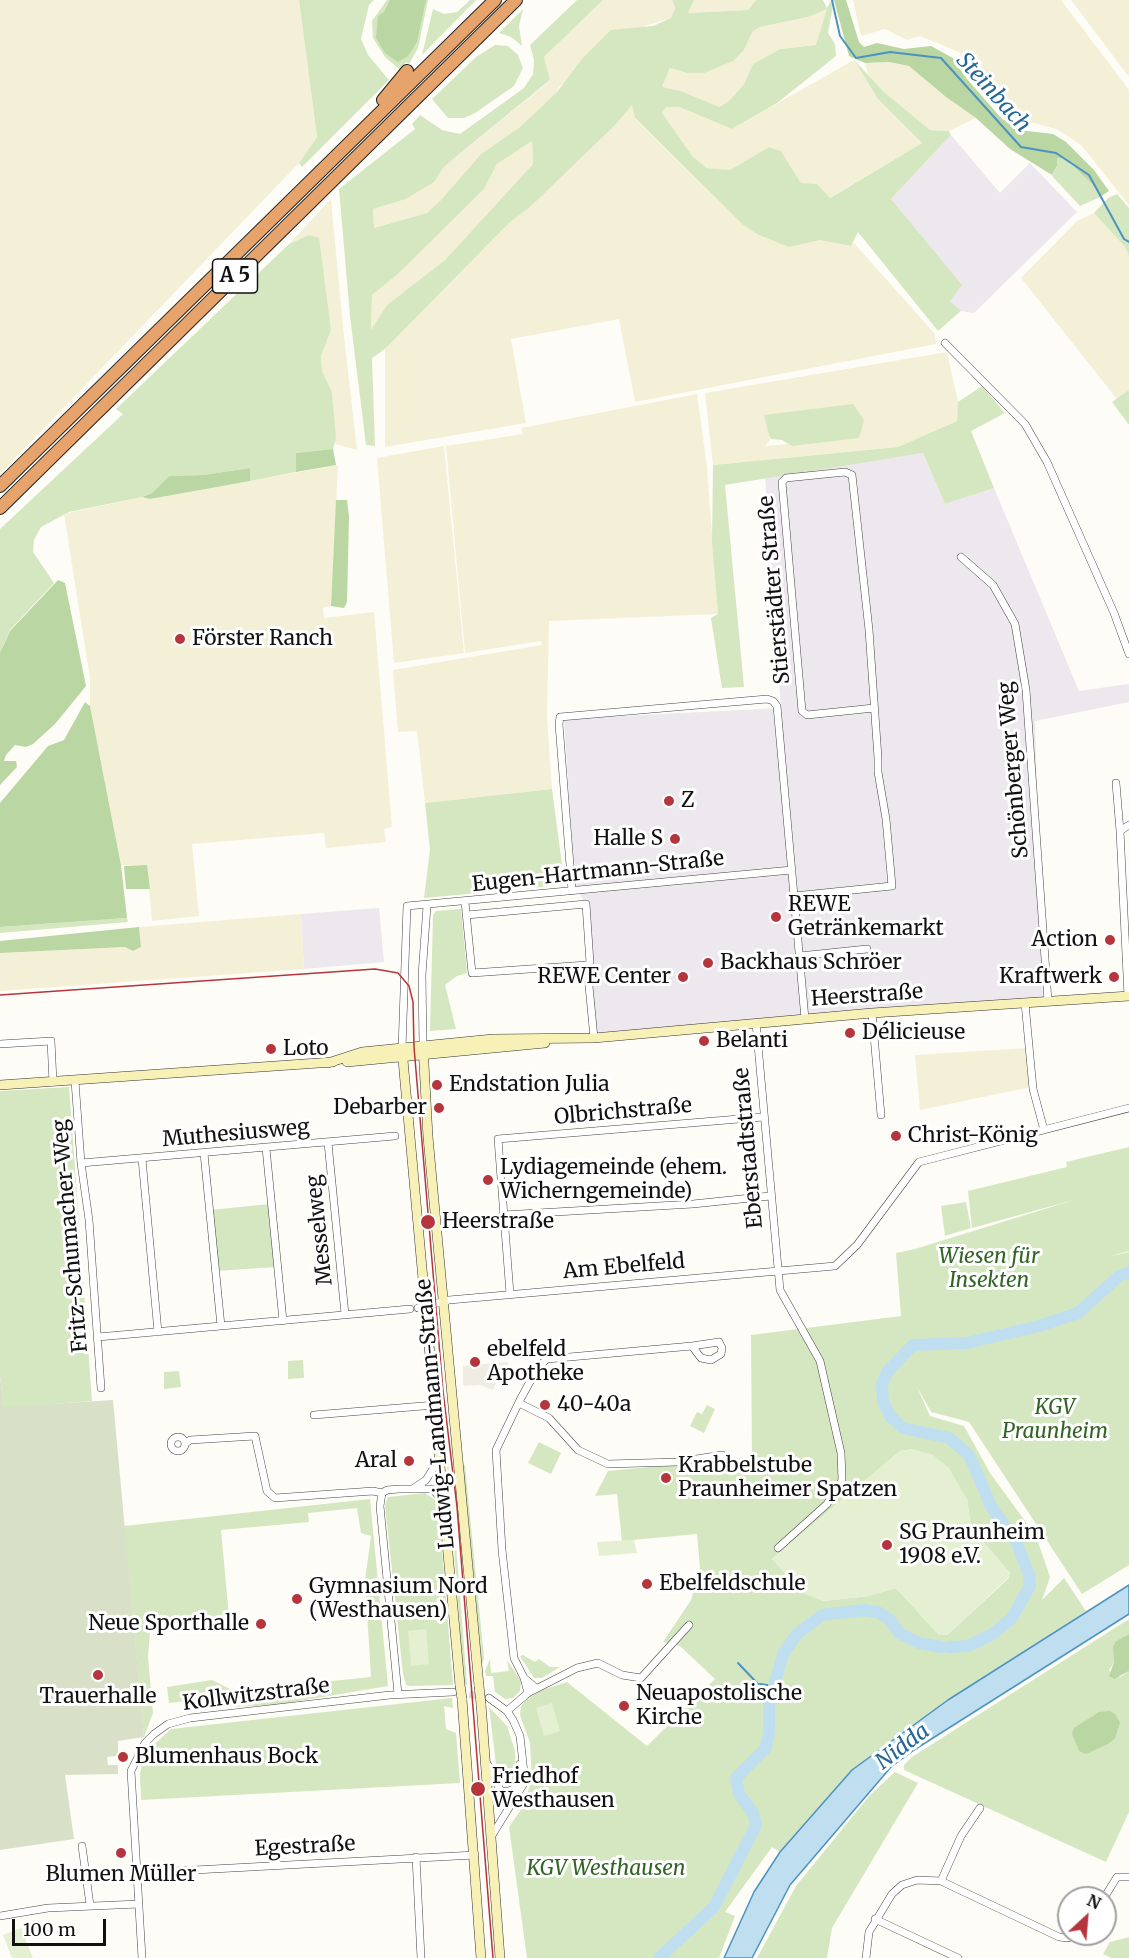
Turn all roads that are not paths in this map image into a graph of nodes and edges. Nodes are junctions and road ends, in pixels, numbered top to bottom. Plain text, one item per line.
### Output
1 (495, 0) edge
2 (516, 0) edge
3 (407, 71) dead end
4 (345, 146) junction
5 (945, 343) dead end
6 (0, 486) edge
7 (0, 508) edge
8 (961, 557) dead end
9 (1129, 654) edge
10 (874, 708) junction
11 (1116, 783) dead end
12 (1129, 825) edge
13 (1120, 831) junction
14 (792, 870) junction
15 (572, 891) junction
16 (794, 896) junction
17 (465, 902) junction
18 (427, 906) junction
19 (467, 915) junction
20 (867, 949) dead end
21 (800, 956) junction
22 (587, 965) junction
23 (1129, 996) edge
24 (1048, 1001) junction
25 (1025, 1003) junction
26 (872, 1013) junction
27 (805, 1019) junction
28 (756, 1023) junction
29 (594, 1038) junction
30 (0, 1044) edge
31 (423, 1050) junction
32 (403, 1052) junction
33 (75, 1081) junction
34 (53, 1082) junction
35 (0, 1085) edge
36 (1129, 1108) edge
37 (881, 1115) dead end
38 (763, 1117) junction
39 (1044, 1130) junction
40 (403, 1136) junction
41 (328, 1143) junction
42 (266, 1148) junction
43 (204, 1153) junction
44 (142, 1159) junction
45 (81, 1163) junction
46 (770, 1196) junction
47 (503, 1215) junction
48 (777, 1270) junction
49 (510, 1294) junction
50 (443, 1301) junction
51 (418, 1308) junction
52 (345, 1314) junction
53 (283, 1321) junction
54 (220, 1326) junction
55 (158, 1332) junction
56 (98, 1337) junction
57 (692, 1346) dead end
58 (101, 1388) dead end
59 (519, 1403) junction
60 (435, 1405) junction
61 (314, 1414) dead end
62 (185, 1444) dead end
63 (441, 1454) junction
64 (722, 1455) dead end
65 (412, 1489) junction
66 (382, 1493) junction
67 (446, 1509) junction
68 (778, 1548) dead end
69 (689, 1625) dead end
70 (524, 1678) junction
71 (457, 1688) junction
72 (536, 1688) junction
73 (528, 1693) junction
74 (398, 1694) junction
75 (485, 1701) junction
76 (507, 1711) junction
77 (522, 1752) junction
78 (486, 1755) junction
79 (980, 1808) dead end
80 (491, 1837) junction
81 (82, 1846) dead end
82 (475, 1855) junction
83 (416, 1857) junction
84 (138, 1873) junction
85 (1125, 1876) edge
86 (941, 1881) junction
87 (1111, 1886) edge
88 (139, 1904) junction
89 (90, 1905) junction
90 (0, 1916) edge
91 (875, 1919) junction
92 (1057, 1936) edge
93 (142, 1958) edge
94 (421, 1958) edge
95 (481, 1958) edge
96 (500, 1958) edge
97 (866, 1958) edge
98 (958, 1958) edge

1 - 4 highway, A 5
2 - 7 highway, A 5
3 - 4 highway
4 - 6 highway, A 5
5 - 9 street
8 - 24 street, Schönberger Weg
10 - 10 street, Stierstädter Straße
10 - 16 street, Stierstädter Straße
11 - 13 street
12 - 13 street
13 - 23 street
14 - 15 street, Eugen-Hartmann-Straße
14 - 15 street, Stierstädter Straße
14 - 16 street, Stierstädter Straße
15 - 17 street, Eugen-Hartmann-Straße
16 - 21 street, Stierstädter Straße
17 - 18 street, Eugen-Hartmann-Straße
17 - 19 street
18 - 31 street
18 - 32 street, Eugen-Hartmann-Straße
19 - 22 street
19 - 22 street
20 - 21 street
21 - 27 street, Stierstädter Straße
22 - 29 street
23 - 24 main road, Heerstraße
24 - 25 main road, Heerstraße
25 - 26 main road, Heerstraße
25 - 39 street
26 - 27 main road, Heerstraße
26 - 37 street
27 - 28 main road, Heerstraße
28 - 29 main road, Heerstraße
28 - 38 street, Eberstadtstraße
29 - 31 main road, Heerstraße
30 - 34 street
31 - 32 main road, Heerstraße
31 - 50 main road, Ludwig-Landmann-Straße
32 - 33 main road, Heerstraße
32 - 40 main road, Ludwig-Landmann-Straße
33 - 34 main road, Heerstraße
33 - 45 street, Fritz-Schumacher-Weg
34 - 35 main road, Heerstraße
36 - 39 street
38 - 46 street, Eberstadtstraße
38 - 47 street, Olbrichstraße
39 - 48 street, Am Ebelfeld
40 - 41 street, Muthesiusweg
40 - 51 main road, Ludwig-Landmann-Straße
41 - 42 street, Muthesiusweg
41 - 52 street, Messelweg
42 - 43 street, Muthesiusweg
42 - 53 street
43 - 44 street, Muthesiusweg
43 - 54 street
44 - 45 street, Muthesiusweg
44 - 55 street
45 - 56 street, Fritz-Schumacher-Weg
46 - 47 street
46 - 48 street, Eberstadtstraße
47 - 49 street, Olbrichstraße
48 - 49 street, Am Ebelfeld
48 - 68 street, Eberstadtstraße
49 - 50 street, Am Ebelfeld
50 - 51 street, Am Ebelfeld
50 - 75 main road, Ludwig-Landmann-Straße, bridge
51 - 52 street, Am Ebelfeld
51 - 60 main road, Ludwig-Landmann-Straße
52 - 53 street, Am Ebelfeld
53 - 54 street, Am Ebelfeld
54 - 55 street, Am Ebelfeld
55 - 56 street, Am Ebelfeld
56 - 58 street, Fritz-Schumacher-Weg
57 - 59 street
59 - 64 street
59 - 70 street
60 - 61 street, Ludwig-Landmann-Straße
60 - 63 main road, Ludwig-Landmann-Straße
62 - 66 street
63 - 65 street
63 - 67 main road, Ludwig-Landmann-Straße
65 - 66 street
65 - 67 street
66 - 74 street
67 - 71 main road, Ludwig-Landmann-Straße
69 - 72 street
70 - 72 street
70 - 73 street
71 - 74 street, Kollwitzstraße
71 - 82 main road, Ludwig-Landmann-Straße, bridge
72 - 73 street
73 - 76 street
74 - 84 street, Kollwitzstraße
75 - 76 street
75 - 78 main road, Ludwig-Landmann-Straße
76 - 77 street
77 - 78 street
77 - 80 street
78 - 80 main road, Ludwig-Landmann-Straße
79 - 86 street
80 - 96 main road, Ludwig-Landmann-Straße
81 - 89 street
82 - 83 street, Egestraße
82 - 95 main road, Ludwig-Landmann-Straße
83 - 84 street, Egestraße
83 - 94 street
84 - 88 street, Kollwitzstraße
85 - 87 street
86 - 91 street
86 - 92 street
88 - 89 street
88 - 93 street, Kollwitzstraße
89 - 90 street
91 - 97 street
91 - 98 street

